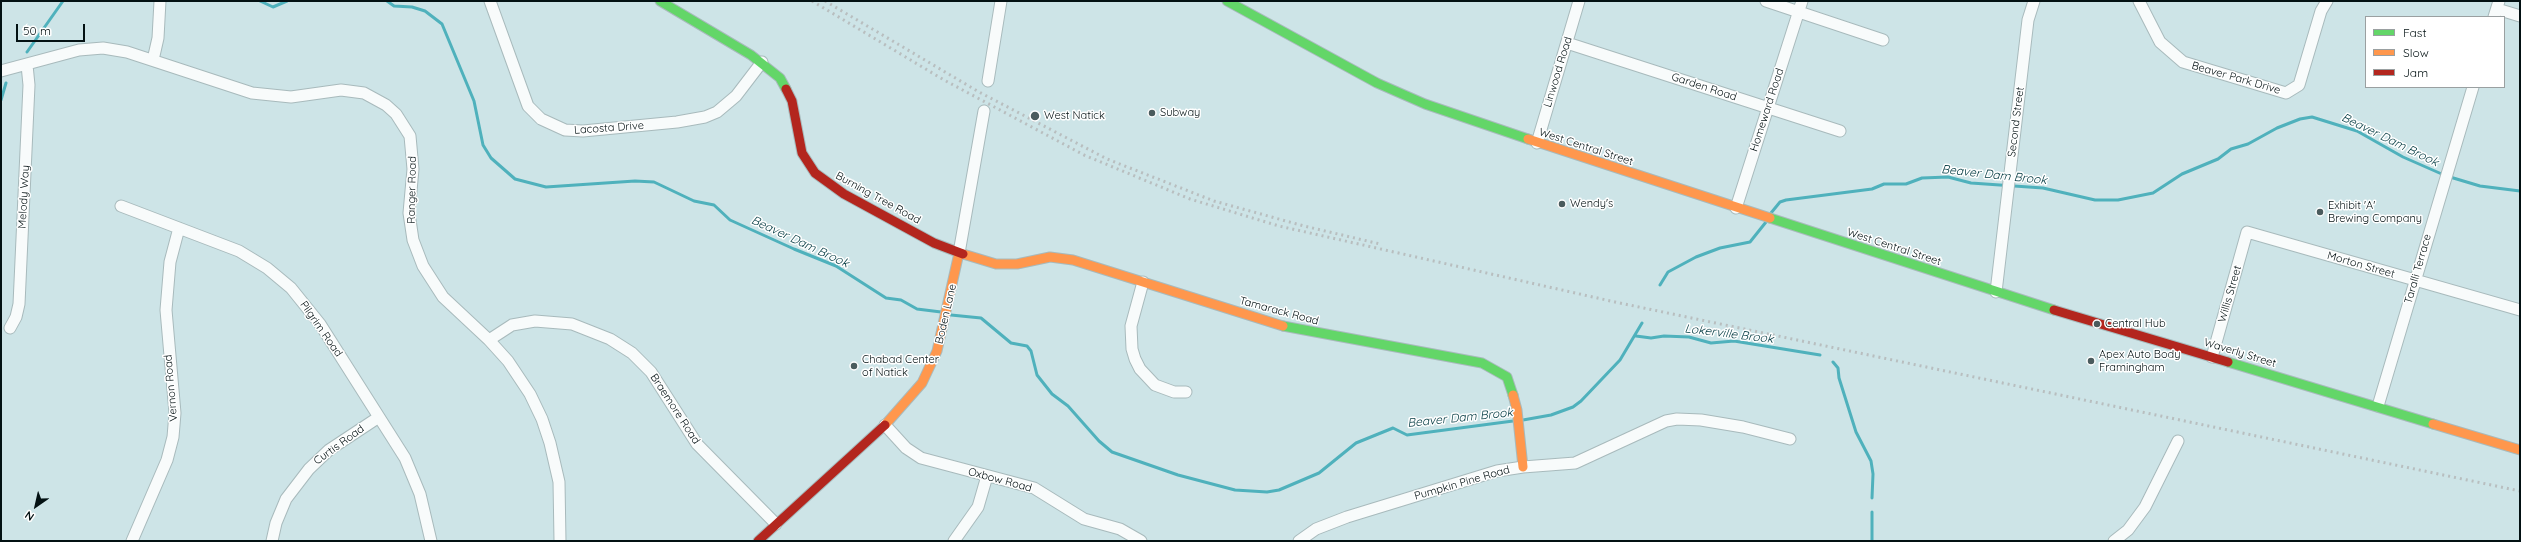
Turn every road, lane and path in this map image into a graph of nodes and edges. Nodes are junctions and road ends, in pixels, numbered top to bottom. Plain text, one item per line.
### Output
1 (160, 1) edge
2 (490, 1) edge
3 (660, 1) edge
4 (1001, 1) edge
5 (1227, 1) edge
6 (1579, 1) edge
7 (1766, 1) edge
8 (2034, 1) edge
9 (2138, 1) edge
10 (2327, 1) edge
11 (1801, 6) edge
12 (2497, 9) edge
13 (2520, 16) edge
14 (1883, 40) dead end
15 (1567, 43) junction
16 (153, 60) junction
17 (762, 62) junction
18 (27, 64) junction
19 (1, 71) edge
20 (988, 81) dead end
21 (2473, 88) edge
22 (1768, 108) junction
23 (984, 111) dead end
24 (1840, 131) dead end
25 (1536, 143) junction
26 (121, 206) dead end
27 (1736, 208) junction
28 (179, 228) junction
29 (2247, 232) joint
30 (958, 253) junction
31 (1954, 279) joint
32 (2414, 280) junction
33 (1143, 282) junction
34 (1996, 292) junction
35 (2520, 310) edge
36 (10, 328) dead end
37 (489, 340) junction
38 (2212, 357) junction
39 (1186, 392) dead end
40 (2378, 406) junction
41 (379, 417) junction
42 (885, 425) junction
43 (1790, 439) dead end
44 (2178, 441) dead end
45 (2520, 450) edge
46 (1523, 467) junction
47 (987, 476) junction
48 (776, 524) junction
49 (132, 541) edge
50 (272, 541) edge
51 (431, 541) edge
52 (560, 541) edge
53 (758, 541) edge
54 (954, 541) edge
55 (1141, 541) edge
56 (1299, 541) edge
57 (2114, 541) edge

1 - 16 street
2 - 17 street, Lacosta Drive
3 - 17 street, Burning Tree Road
4 - 20 street
5 - 25 street, West Central Street
6 - 15 street, Linwood Road
7 - 11 street
8 - 34 street, Second Street
9 - 10 street, Beaver Park Drive
11 - 14 street
11 - 22 street, Homeward Road
12 - 13 street
15 - 22 street, Garden Road
15 - 25 street, Linwood Road
16 - 18 street, Ranger Road
16 - 37 street, Ranger Road
17 - 30 street, Burning Tree Road
18 - 19 street, Ranger Road
18 - 36 street, Melody Way
21 - 32 street, Taralli Terrace
22 - 24 street, Garden Road
22 - 27 street, Homeward Road
23 - 30 street, Boden Lane
25 - 27 street, West Central Street
26 - 28 street, Pilgrim Road
27 - 31 street, West Central Street
28 - 41 street, Pilgrim Road
28 - 49 street, Vernon Road
29 - 32 street, Morton Street
29 - 38 street, Willis Street
30 - 33 street, Tamarack Road
30 - 42 street, Boden Lane
31 - 34 street, Waverly Street
32 - 35 street, Morton Street
32 - 40 street, Taralli Terrace
33 - 39 street
33 - 46 street, Tamarack Road
34 - 38 street, Waverly Street
37 - 48 street, Braemore Road
37 - 52 street, Ranger Road
38 - 40 street, Waverly Street
40 - 45 street, Waverly Street
41 - 50 street, Curtis Road
41 - 51 street, Pilgrim Road
42 - 47 street, Oxbow Road
42 - 48 street, Boden Lane
43 - 46 street, Pumpkin Pine Road
44 - 57 street
46 - 56 street, Pumpkin Pine Road
47 - 54 street
47 - 55 street, Oxbow Road
48 - 53 street, Boden Lane

